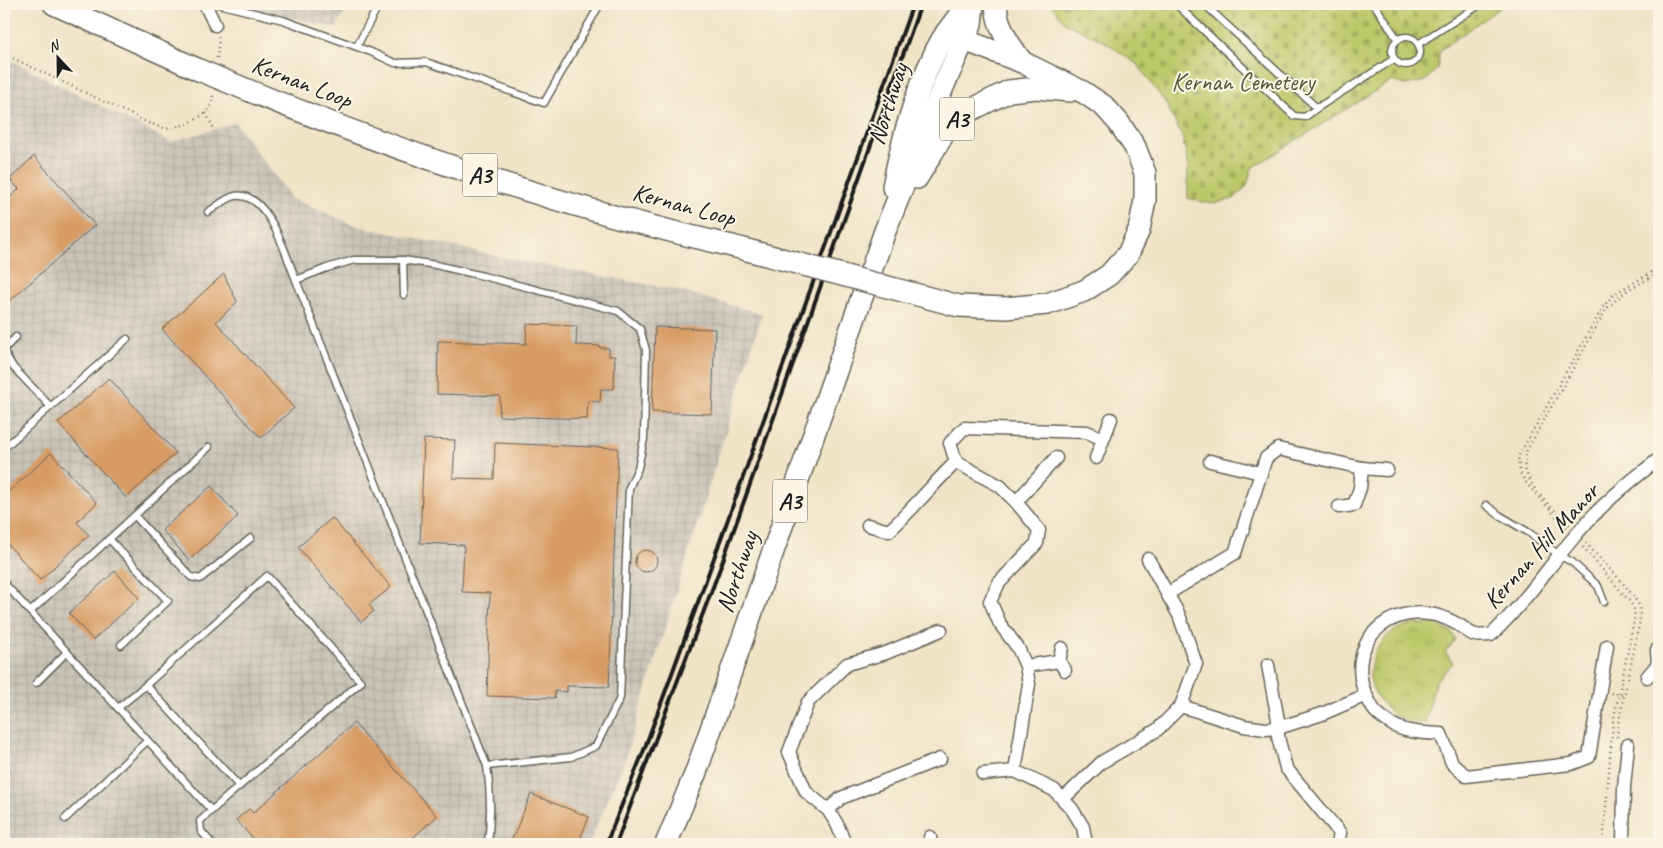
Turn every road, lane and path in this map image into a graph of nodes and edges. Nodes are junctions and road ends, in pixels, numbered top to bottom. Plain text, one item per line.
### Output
1 (54, 4) edge
2 (205, 4) edge
3 (218, 4) edge
4 (379, 4) edge
5 (600, 4) edge
6 (968, 4) edge
7 (973, 4) edge
8 (996, 4) edge
9 (1176, 4) edge
10 (1204, 4) edge
11 (1374, 4) edge
12 (1481, 4) edge
13 (215, 25) joint
14 (955, 36) junction
15 (1398, 40) junction
16 (1418, 44) junction
17 (357, 46) junction
18 (4, 54) edge
19 (217, 58) dead end
20 (1394, 59) junction
21 (1022, 62) junction
22 (224, 85) junction
23 (1083, 92) junction
24 (1317, 108) junction
25 (206, 113) junction
26 (214, 129) dead end
27 (208, 212) dead end
28 (885, 231) junction
29 (403, 260) junction
30 (1659, 273) edge
31 (296, 280) junction
32 (404, 295) dead end
33 (16, 337) dead end
34 (127, 339) dead end
35 (4, 351) edge
36 (50, 406) junction
37 (1111, 419) dead end
38 (1103, 439) junction
39 (209, 447) dead end
40 (4, 448) edge
41 (1056, 458) dead end
42 (1096, 458) dead end
43 (1659, 459) edge
44 (1210, 461) dead end
45 (956, 462) junction
46 (1362, 468) junction
47 (1387, 470) dead end
48 (1261, 473) junction
49 (1016, 502) junction
50 (1486, 505) dead end
51 (1339, 507) dead end
52 (135, 516) junction
53 (868, 525) dead end
54 (1576, 535) junction
55 (251, 538) dead end
56 (109, 539) junction
57 (1559, 555) junction
58 (1148, 559) dead end
59 (4, 583) edge
60 (1167, 594) junction
61 (1604, 602) dead end
62 (30, 612) junction
63 (941, 630) dead end
64 (121, 645) dead end
65 (1607, 646) dead end
66 (1062, 648) dead end
67 (1657, 650) dead end
68 (67, 652) junction
69 (1268, 665) dead end
70 (1659, 665) edge
71 (1026, 666) junction
72 (1647, 677) dead end
73 (36, 683) dead end
74 (146, 685) junction
75 (1366, 695) junction
76 (1181, 706) junction
77 (118, 708) junction
78 (1278, 728) junction
79 (147, 740) junction
80 (1622, 744) joint
81 (940, 759) dead end
82 (487, 766) junction
83 (1015, 771) junction
84 (983, 774) dead end
85 (239, 786) junction
86 (1063, 799) junction
87 (211, 810) junction
88 (828, 810) junction
89 (65, 819) dead end
90 (212, 844) edge
91 (488, 844) edge
92 (666, 844) edge
93 (845, 844) edge
94 (1086, 844) edge
95 (1338, 844) edge
96 (1623, 844) edge

1 - 22 highway, Kernan Loop / A3, bridge
2 - 13 street
3 - 17 lane
4 - 17 lane
5 - 17 lane
6 - 14 highway, Northway / A3
7 - 14 highway, Northway / A3
8 - 21 highway
9 - 24 lane
10 - 24 lane
11 - 15 lane
12 - 16 lane
13 - 19 path
14 - 21 highway, A3
14 - 28 highway, Northway / A3
14 - 28 highway, Northway / A3
15 - 16 lane
15 - 20 lane
16 - 20 lane
18 - 25 path
20 - 24 lane
21 - 23 highway, A3
22 - 23 highway, Kernan Loop / A3, bridge
22 - 25 path
23 - 28 highway, A3
25 - 26 path
27 - 31 lane
28 - 92 highway, Northway / A3
29 - 31 lane
29 - 32 lane
29 - 82 lane
30 - 54 path
31 - 82 lane
33 - 35 lane
34 - 36 lane
35 - 36 lane
36 - 40 lane
37 - 38 street
38 - 42 street
38 - 45 street
39 - 52 lane
41 - 49 street
43 - 54 street, Kernan Hill Manor
44 - 48 street
45 - 49 street
45 - 53 street
46 - 47 street
46 - 48 street
46 - 51 street
48 - 60 street
49 - 71 street
50 - 57 lane
52 - 55 lane
52 - 56 lane
54 - 57 street, Kernan Hill Manor
54 - 80 path
56 - 62 lane
56 - 64 lane
57 - 61 lane
57 - 75 street, Kernan Hill Manor
58 - 60 street
59 - 62 lane
60 - 76 street
62 - 68 lane
63 - 88 street
65 - 75 street, Kernan Hill Manor
66 - 71 street
67 - 70 street
68 - 73 lane
68 - 77 lane
69 - 78 street
70 - 72 street
71 - 83 street
74 - 77 lane
74 - 85 lane
74 - 85 lane
75 - 78 street
76 - 78 street
76 - 86 street
77 - 79 lane
78 - 95 street
79 - 87 lane
79 - 89 lane
80 - 96 street
81 - 88 street
82 - 91 lane
83 - 84 street
83 - 86 street
85 - 87 lane
86 - 94 street
87 - 90 lane
88 - 93 street

